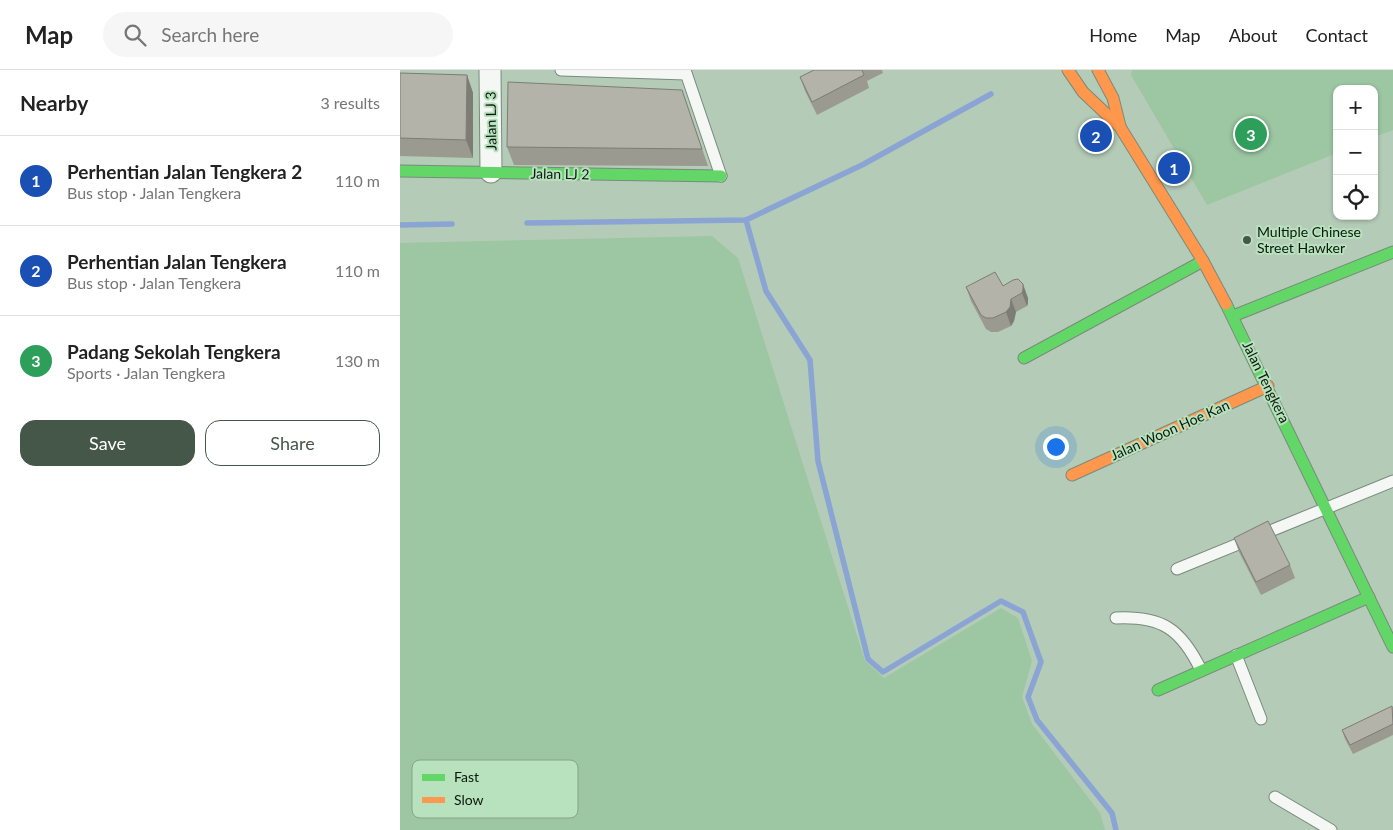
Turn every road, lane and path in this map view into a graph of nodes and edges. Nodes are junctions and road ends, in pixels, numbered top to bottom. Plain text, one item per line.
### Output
1 (490, 70) edge
2 (561, 70) edge
3 (1068, 70) edge
4 (686, 72) edge
5 (1102, 73) edge
6 (1120, 127) junction
7 (400, 171) edge
8 (492, 172) junction
9 (721, 176) joint
10 (1393, 252) edge
11 (1203, 261) junction
12 (1233, 316) junction
13 (1024, 358) dead end
14 (1268, 386) junction
15 (1072, 475) dead end
16 (1393, 481) edge
17 (1326, 508) junction
18 (1177, 569) dead end
19 (1369, 597) junction
20 (1116, 618) dead end
21 (1393, 647) edge
22 (1236, 654) junction
23 (1201, 670) junction
24 (1158, 690) dead end
25 (1261, 719) dead end
26 (1274, 797) dead end
27 (1331, 830) edge

1 - 8 street, Jalan LJ 3
2 - 4 lane
3 - 6 street, Jalan Tengkera
4 - 9 lane
5 - 6 street, Jalan Tengkera
6 - 11 street, Jalan Tengkera
7 - 8 street, Jalan LJ 2
8 - 9 street, Jalan LJ 2
10 - 12 street
11 - 12 street, Jalan Tengkera
11 - 13 street
12 - 14 street, Jalan Tengkera
14 - 15 street, Jalan Woon Hoe Kan
14 - 17 street, Jalan Tengkera
16 - 17 lane
17 - 18 lane
17 - 19 street, Jalan Tengkera
19 - 21 street, Jalan Tengkera
19 - 22 street
20 - 23 lane
22 - 23 street
22 - 25 lane
23 - 24 street
26 - 27 lane

